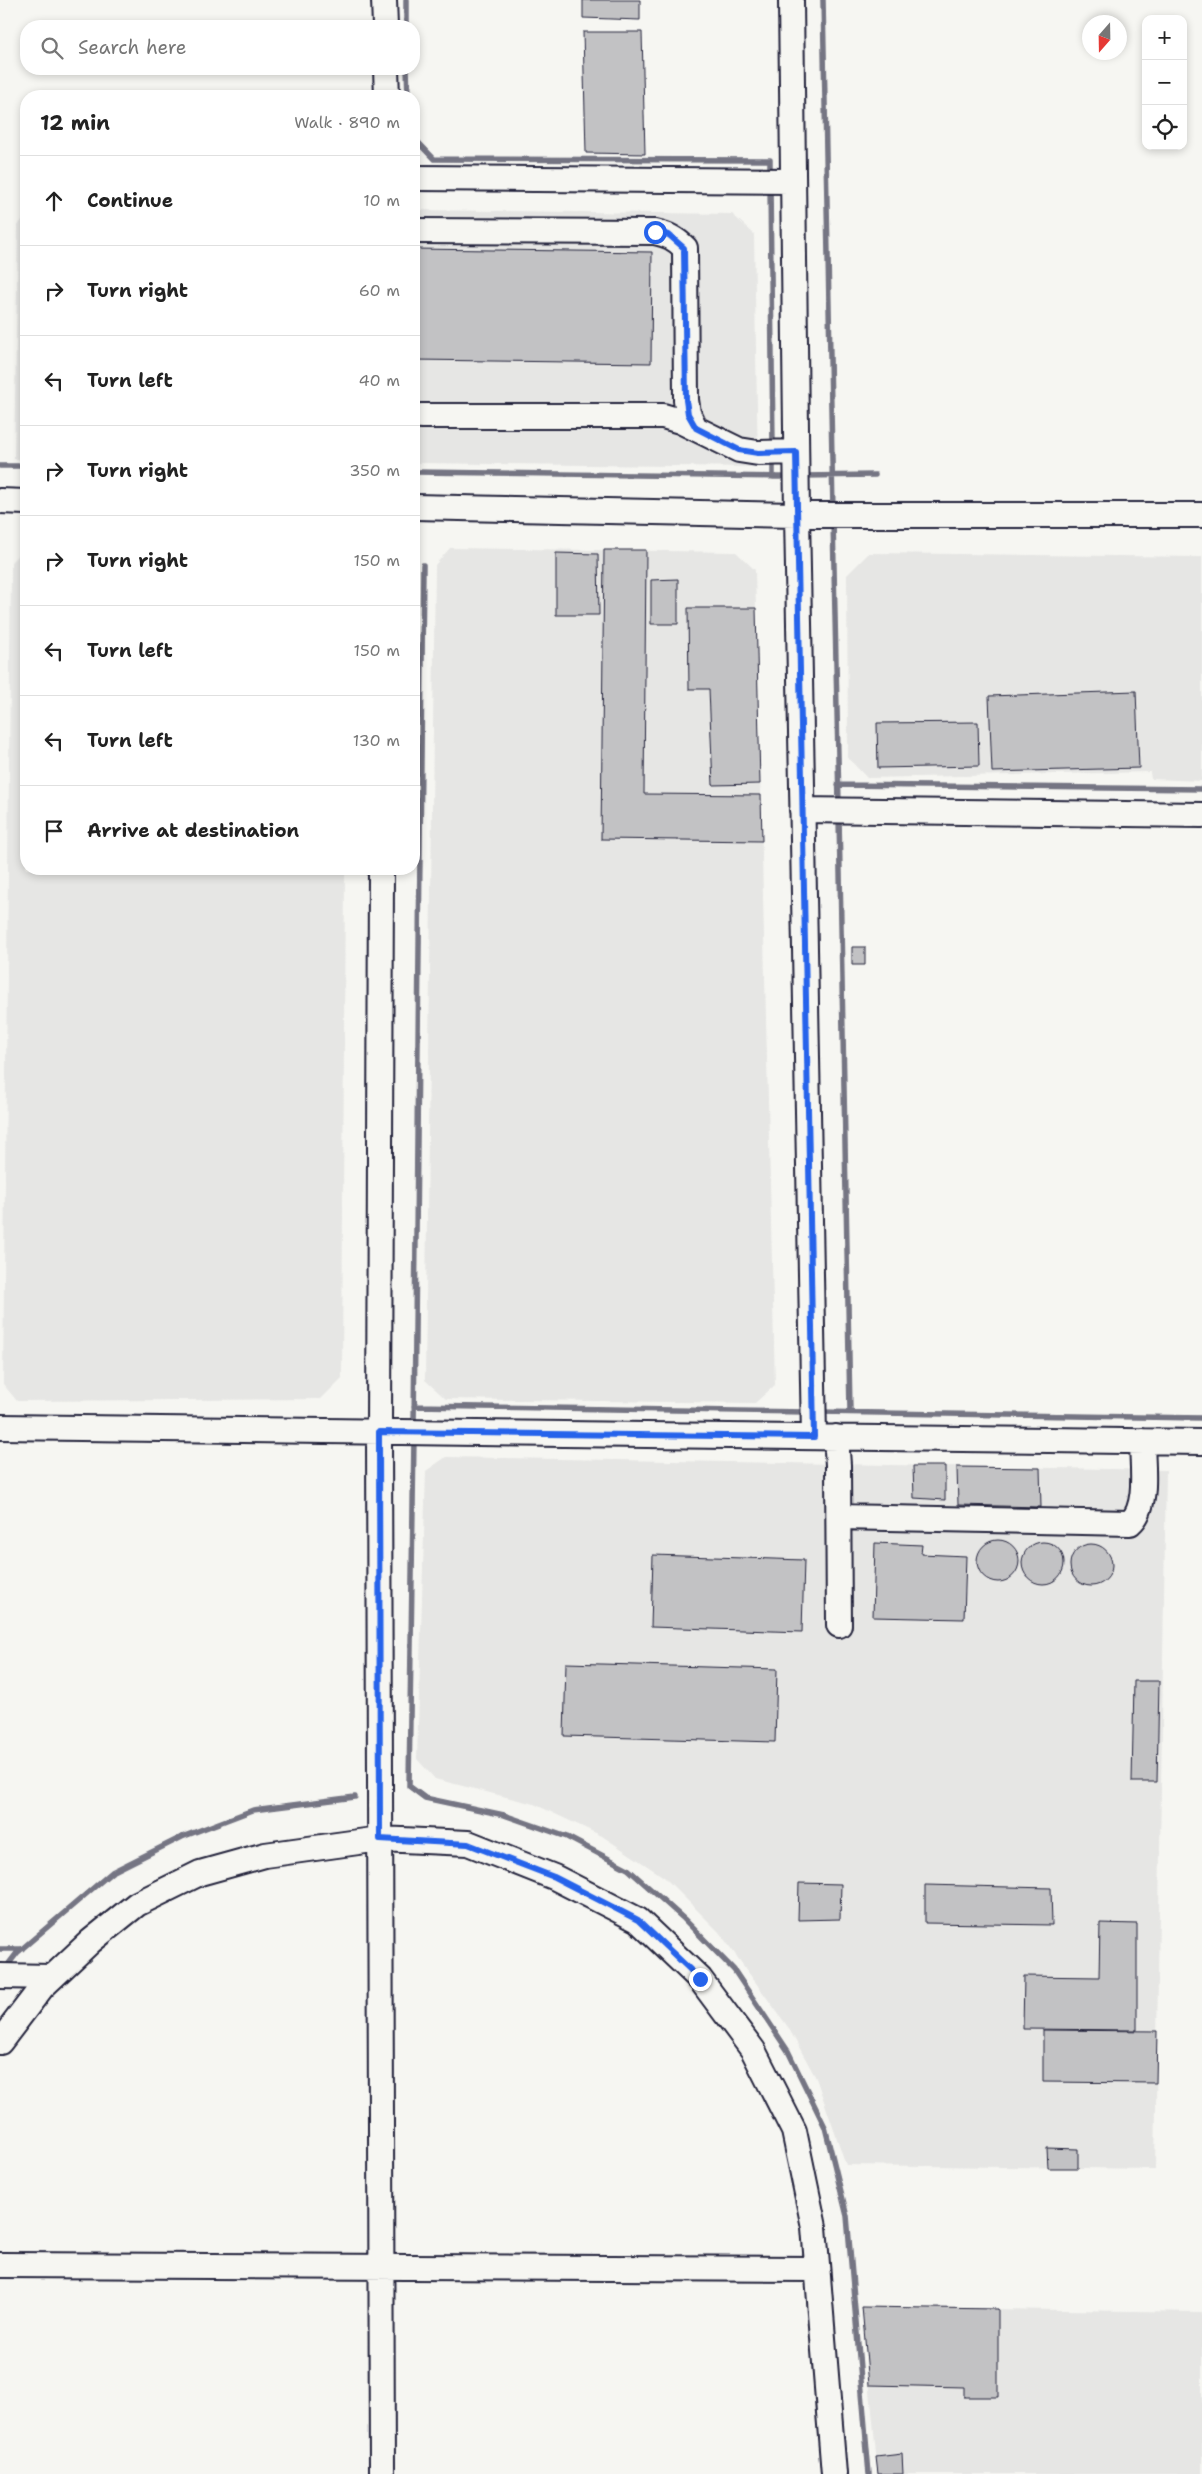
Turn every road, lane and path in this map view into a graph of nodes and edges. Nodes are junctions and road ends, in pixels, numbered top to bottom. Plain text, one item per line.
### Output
1 (384, 0) edge
2 (791, 0) edge
3 (385, 20) edge
4 (386, 75) edge
5 (387, 90) edge
6 (420, 178) edge
7 (793, 182) junction
8 (420, 231) edge
9 (421, 416) dead end
10 (696, 428) junction
11 (796, 452) junction
12 (0, 501) edge
13 (20, 502) edge
14 (420, 507) edge
15 (796, 515) junction
16 (1202, 515) edge
17 (802, 810) junction
18 (1202, 815) edge
19 (381, 875) edge
20 (0, 1427) edge
21 (379, 1432) junction
22 (825, 1437) junction
23 (1142, 1441) junction
24 (1202, 1442) edge
25 (839, 1517) junction
26 (839, 1625) dead end
27 (380, 1839) junction
28 (0, 1976) edge
29 (52, 1977) junction
30 (0, 2042) edge
31 (0, 2265) edge
32 (382, 2267) junction
33 (817, 2269) junction
34 (382, 2474) edge
35 (834, 2474) edge

1 - 3 lane
2 - 7 lane
4 - 5 lane
6 - 7 lane
7 - 11 lane
8 - 10 lane
9 - 10 lane
10 - 11 lane
11 - 15 lane
12 - 13 lane
14 - 15 lane
15 - 16 lane
15 - 17 lane
17 - 18 lane
17 - 22 lane
19 - 21 lane
20 - 21 lane
21 - 22 lane
21 - 27 lane
22 - 23 lane
22 - 25 lane
23 - 24 lane
23 - 25 lane
25 - 26 lane
27 - 29 lane
27 - 32 lane
27 - 33 lane
28 - 29 lane
29 - 30 lane
31 - 32 lane
32 - 33 lane
32 - 34 lane
33 - 35 lane

